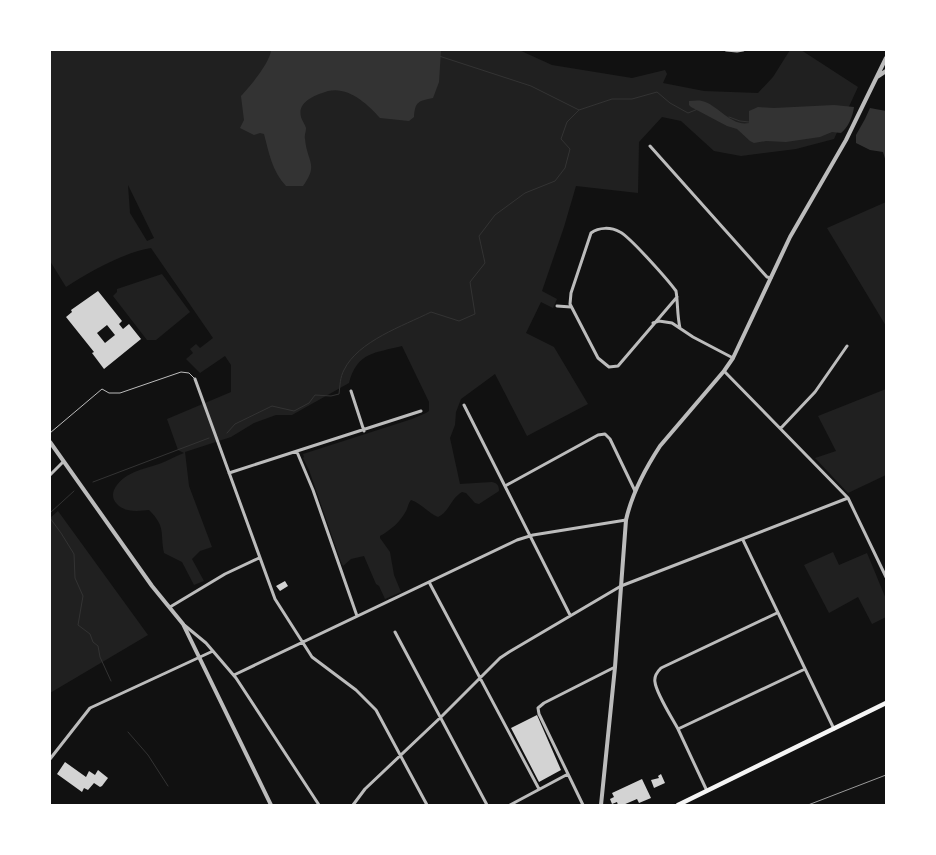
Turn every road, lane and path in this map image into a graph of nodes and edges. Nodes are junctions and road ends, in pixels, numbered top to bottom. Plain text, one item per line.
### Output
1 (726, 50) edge
2 (743, 50) edge
3 (886, 58) edge
4 (886, 72) edge
5 (876, 78) junction
6 (650, 146) dead end
7 (771, 278) junction
8 (677, 297) junction
9 (557, 306) dead end
10 (571, 307) junction
11 (654, 323) junction
12 (680, 328) junction
13 (847, 346) dead end
14 (733, 358) junction
15 (724, 371) junction
16 (195, 379) joint
17 (351, 392) dead end
18 (464, 405) dead end
19 (421, 411) dead end
20 (781, 428) junction
21 (364, 431) junction
22 (50, 433) edge
23 (50, 442) edge
24 (298, 452) junction
25 (64, 462) junction
26 (229, 473) junction
27 (50, 475) edge
28 (505, 486) junction
29 (636, 491) junction
30 (848, 498) junction
31 (626, 520) junction
32 (529, 536) junction
33 (743, 540) junction
34 (259, 558) junction
35 (886, 577) edge
36 (429, 582) junction
37 (621, 586) junction
38 (170, 607) junction
39 (777, 613) junction
40 (570, 615) junction
41 (357, 616) junction
42 (183, 624) junction
43 (396, 632) dead end
44 (302, 643) junction
45 (213, 651) junction
46 (199, 658) junction
47 (614, 667) junction
48 (805, 668) junction
49 (234, 676) junction
50 (480, 679) junction
51 (886, 703) edge
52 (441, 717) junction
53 (678, 729) junction
54 (834, 729) junction
55 (400, 755) junction
56 (50, 759) edge
57 (568, 774) junction
58 (539, 789) junction
59 (707, 791) junction
60 (271, 805) edge
61 (319, 805) edge
62 (353, 805) edge
63 (427, 805) edge
64 (487, 805) edge
65 (510, 805) edge
66 (583, 805) edge
67 (601, 805) edge
68 (678, 805) edge

1 - 2 street
3 - 5 street
4 - 5 street
5 - 7 street
6 - 7 street
7 - 14 street
8 - 10 street
8 - 11 street
8 - 12 street
9 - 10 street
10 - 11 street
11 - 12 street
12 - 14 street
13 - 20 street
14 - 15 street
15 - 20 street
15 - 29 street
16 - 22 lane
16 - 26 street
17 - 21 street
18 - 28 street
19 - 21 street
20 - 30 street
21 - 24 street
23 - 25 street
24 - 26 street
24 - 41 street
25 - 27 street
25 - 38 street
26 - 34 street
28 - 29 street
28 - 32 street
29 - 31 street
30 - 33 street
30 - 35 street
31 - 32 street
31 - 37 street
32 - 36 street
32 - 40 street
33 - 37 street
33 - 39 street
34 - 38 street
34 - 44 street
36 - 41 street
36 - 50 street
37 - 40 street
37 - 47 street
38 - 42 street
39 - 48 street
39 - 53 street
40 - 50 street
41 - 44 street
42 - 45 street
42 - 46 street
43 - 52 street
44 - 49 street
44 - 55 street
45 - 46 street
45 - 49 street
46 - 56 street
46 - 60 street
47 - 57 street
47 - 67 street
48 - 53 street
48 - 54 street
49 - 61 street
50 - 52 street
50 - 58 street
51 - 54 main road
52 - 55 street
52 - 64 street
53 - 59 street
54 - 59 main road
55 - 62 street
55 - 63 street
57 - 58 street
57 - 66 street
58 - 65 street
59 - 68 main road

